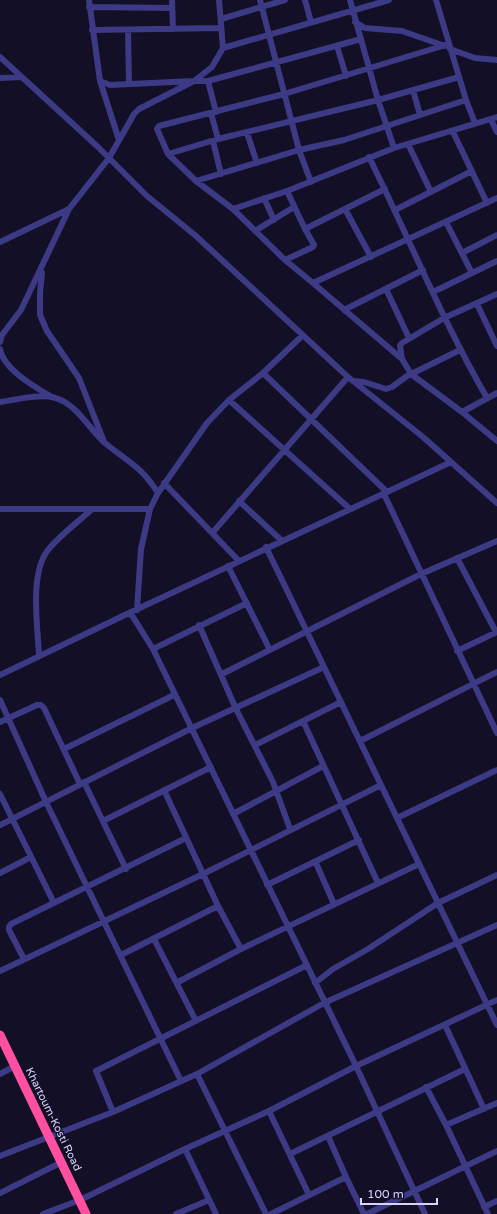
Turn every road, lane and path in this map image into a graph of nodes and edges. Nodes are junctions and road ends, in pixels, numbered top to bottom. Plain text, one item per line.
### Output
1 (89, 0) edge
2 (172, 0) edge
3 (219, 0) edge
4 (260, 0) edge
5 (285, 0) edge
6 (305, 0) edge
7 (350, 0) edge
8 (389, 0) edge
9 (436, 0) edge
10 (89, 7) junction
11 (262, 7) junction
12 (172, 8) junction
13 (353, 11) junction
14 (221, 19) junction
15 (311, 22) junction
16 (355, 22) junction
17 (221, 28) junction
18 (173, 29) junction
19 (92, 30) junction
20 (128, 30) junction
21 (268, 33) junction
22 (361, 39) junction
23 (337, 46) junction
24 (448, 46) junction
25 (223, 48) junction
26 (0, 57) edge
27 (497, 60) edge
28 (276, 64) junction
29 (370, 69) junction
30 (346, 76) junction
31 (21, 77) junction
32 (459, 77) junction
33 (0, 78) edge
34 (100, 81) junction
35 (194, 81) junction
36 (208, 81) junction
37 (129, 84) junction
38 (414, 90) junction
39 (284, 94) junction
40 (378, 100) junction
41 (466, 100) junction
42 (214, 112) junction
43 (420, 115) junction
44 (494, 118) edge
45 (293, 122) junction
46 (475, 123) junction
47 (387, 127) junction
48 (453, 132) junction
49 (497, 132) edge
50 (247, 133) junction
51 (120, 140) junction
52 (216, 140) junction
53 (408, 144) junction
54 (394, 148) junction
55 (299, 150) junction
56 (168, 154) junction
57 (369, 157) junction
58 (109, 158) junction
59 (257, 163) junction
60 (472, 171) junction
61 (221, 174) junction
62 (196, 181) junction
63 (311, 182) junction
64 (385, 189) junction
65 (287, 191) junction
66 (431, 192) junction
67 (264, 198) junction
68 (497, 198) edge
69 (487, 203) junction
70 (294, 207) junction
71 (69, 209) junction
72 (233, 209) junction
73 (345, 209) junction
74 (395, 210) junction
75 (274, 220) junction
76 (446, 222) junction
77 (305, 229) junction
78 (255, 231) junction
79 (497, 235) edge
80 (409, 239) junction
81 (0, 242) edge
82 (462, 253) junction
83 (371, 257) junction
84 (285, 260) junction
85 (497, 261) edge
86 (43, 268) junction
87 (423, 270) junction
88 (472, 273) junction
89 (313, 283) junction
90 (386, 289) junction
91 (433, 292) junction
92 (497, 294) edge
93 (476, 304) junction
94 (344, 310) junction
95 (444, 318) junction
96 (303, 335) junction
97 (409, 338) junction
98 (0, 342) edge
99 (497, 346) edge
100 (0, 349) edge
101 (460, 350) junction
102 (402, 359) junction
103 (263, 373) junction
104 (411, 374) junction
105 (351, 379) junction
106 (497, 393) edge
107 (52, 397) junction
108 (487, 398) junction
109 (229, 400) junction
110 (0, 402) edge
111 (462, 412) junction
112 (310, 419) junction
113 (497, 441) edge
114 (105, 443) junction
115 (284, 449) junction
116 (451, 462) junction
117 (164, 483) junction
118 (158, 493) junction
119 (385, 493) junction
120 (239, 501) junction
121 (497, 503) edge
122 (0, 509) edge
123 (150, 509) junction
124 (350, 509) junction
125 (91, 510) junction
126 (212, 532) junction
127 (281, 540) junction
128 (497, 541) edge
129 (266, 547) junction
130 (457, 558) junction
131 (239, 561) junction
132 (228, 566) junction
133 (420, 574) junction
134 (247, 603) junction
135 (137, 610) junction
136 (129, 613) junction
137 (199, 625) junction
138 (307, 631) junction
139 (497, 632) edge
140 (153, 649) junction
141 (270, 650) junction
142 (457, 651) junction
143 (39, 656) junction
144 (324, 667) junction
145 (497, 672) edge
146 (222, 674) junction
147 (0, 675) edge
148 (473, 683) junction
149 (174, 695) junction
150 (0, 700) edge
151 (341, 702) junction
152 (236, 709) junction
153 (8, 718) junction
154 (303, 721) junction
155 (0, 722) edge
156 (192, 728) junction
157 (497, 733) edge
158 (360, 741) junction
159 (255, 745) junction
160 (64, 749) junction
161 (323, 766) junction
162 (210, 767) junction
163 (497, 770) edge
164 (82, 783) junction
165 (381, 785) junction
166 (164, 790) junction
167 (276, 791) junction
168 (0, 794) edge
169 (46, 802) junction
170 (341, 805) junction
171 (233, 814) junction
172 (12, 818) junction
173 (397, 818) junction
174 (103, 821) junction
175 (0, 825) edge
176 (290, 829) junction
177 (186, 838) junction
178 (359, 840) junction
179 (251, 850) junction
180 (31, 857) junction
181 (316, 862) junction
182 (419, 864) junction
183 (126, 869) junction
184 (0, 873) edge
185 (203, 874) junction
186 (497, 875) edge
187 (378, 883) junction
188 (267, 885) junction
189 (88, 887) junction
190 (54, 903) junction
191 (438, 903) junction
192 (334, 904) junction
193 (218, 906) junction
194 (104, 921) junction
195 (497, 925) edge
196 (288, 927) junction
197 (154, 939) junction
198 (458, 943) junction
199 (241, 949) junction
200 (121, 955) junction
201 (24, 960) junction
202 (307, 965) junction
203 (0, 971) edge
204 (178, 982) junction
205 (315, 983) junction
206 (497, 1000) edge
207 (324, 1003) junction
208 (487, 1005) junction
209 (196, 1021) junction
210 (446, 1025) junction
211 (497, 1025) edge
212 (0, 1035) edge
213 (162, 1039) junction
214 (15, 1066) junction
215 (356, 1066) junction
216 (465, 1069) junction
217 (0, 1074) edge
218 (197, 1074) junction
219 (182, 1081) junction
220 (426, 1087) junction
221 (497, 1103) edge
222 (484, 1109) junction
223 (377, 1110) junction
224 (269, 1111) junction
225 (113, 1112) junction
226 (446, 1125) junction
227 (226, 1131) junction
228 (328, 1136) junction
229 (48, 1137) junction
230 (185, 1149) junction
231 (497, 1151) edge
232 (290, 1154) junction
233 (0, 1156) edge
234 (62, 1162) junction
235 (466, 1166) junction
236 (346, 1177) junction
237 (414, 1191) junction
238 (0, 1193) edge
239 (309, 1195) junction
240 (80, 1200) junction
241 (209, 1200) junction
242 (497, 1201) edge
243 (484, 1207) junction
244 (43, 1214) edge
245 (86, 1214) edge
246 (176, 1214) edge
247 (216, 1214) edge
248 (266, 1214) edge
249 (271, 1214) edge
250 (364, 1214) edge
251 (367, 1214) edge
252 (426, 1214) edge
253 (488, 1214) edge

1 - 10 street
2 - 12 street
3 - 14 street
4 - 11 street
5 - 11 street
6 - 15 street
7 - 13 street
8 - 13 street
9 - 24 street
10 - 12 street
10 - 19 street
11 - 14 street
11 - 21 street
12 - 18 street
13 - 15 street
13 - 16 street
14 - 17 street
15 - 21 street
16 - 22 street
16 - 24 street
17 - 18 street
17 - 25 street
18 - 20 street
19 - 20 street
19 - 34 street
20 - 37 street
21 - 25 street
21 - 28 street
22 - 23 street
22 - 29 street
23 - 28 street
23 - 30 street
24 - 27 street
24 - 29 street
24 - 32 street
25 - 35 street
26 - 31 street
28 - 36 street
28 - 39 street
29 - 30 street
29 - 40 street
30 - 39 street
31 - 33 street
31 - 58 street
32 - 38 street
32 - 41 street
34 - 37 street
34 - 51 street
35 - 36 street
35 - 37 street
35 - 51 street
36 - 42 street
38 - 40 street
38 - 43 street
39 - 42 street
39 - 45 street
40 - 45 street
40 - 47 street
41 - 43 street
41 - 46 street
42 - 52 street
42 - 56 street
43 - 47 street
44 - 46 street
44 - 49 street
45 - 50 street
45 - 55 street
46 - 48 street
47 - 54 street
47 - 55 street
48 - 53 street
48 - 60 street
50 - 52 street
50 - 59 street
51 - 58 street
52 - 56 street
52 - 61 street
53 - 54 street
53 - 66 street
54 - 57 street
55 - 59 street
55 - 63 street
56 - 62 street
57 - 63 street
57 - 64 street
58 - 71 street
58 - 96 street
59 - 61 street
60 - 66 street
60 - 69 street
61 - 62 street
62 - 72 street
63 - 65 street
64 - 73 street
64 - 74 street
65 - 67 street
65 - 70 street
66 - 74 street
67 - 72 street
67 - 75 street
68 - 69 street
69 - 76 street
70 - 75 street
70 - 77 street
71 - 81 street
71 - 86 street
72 - 78 street
73 - 77 street
73 - 83 street
74 - 80 street
75 - 78 street
76 - 80 street
76 - 82 street
77 - 84 street
78 - 84 street
79 - 82 street
80 - 83 street
80 - 87 street
82 - 88 street
83 - 89 street
84 - 89 street
85 - 88 street
86 - 98 street
86 - 114 street
87 - 90 street
87 - 91 street
88 - 91 street
89 - 94 street
90 - 94 street
90 - 97 street
91 - 95 street
92 - 93 street
93 - 95 street
93 - 99 street
94 - 102 street
95 - 97 street
95 - 101 street
96 - 103 street
96 - 105 street
97 - 102 street
100 - 107 street
101 - 104 street
101 - 108 street
102 - 104 street
103 - 109 street
103 - 112 street
104 - 105 street
104 - 111 street
105 - 112 street
105 - 116 street
106 - 108 street
107 - 110 street
107 - 114 street
108 - 111 street
109 - 115 street
109 - 117 street
111 - 113 street
112 - 115 street
112 - 119 street
114 - 118 street
115 - 120 street
115 - 124 street
116 - 119 street
116 - 121 street
117 - 118 street
117 - 126 street
118 - 123 street
119 - 124 street
119 - 133 street
120 - 126 street
120 - 127 street
122 - 125 street
123 - 125 street
123 - 135 street
124 - 127 street
125 - 143 street
126 - 131 street
127 - 129 street
128 - 130 street
129 - 131 street
129 - 138 street
130 - 133 street
130 - 139 street
131 - 132 street
132 - 134 street
132 - 135 street
133 - 138 street
133 - 142 street
134 - 137 street
134 - 141 street
135 - 136 street
136 - 140 street
136 - 143 street
137 - 140 street
137 - 146 street
138 - 141 street
138 - 144 street
139 - 142 street
140 - 149 street
141 - 146 street
142 - 148 street
143 - 147 street
144 - 151 street
144 - 152 street
145 - 148 street
146 - 152 street
148 - 157 street
148 - 158 street
149 - 156 street
149 - 160 street
150 - 153 street
151 - 154 street
151 - 158 street
152 - 156 street
152 - 159 street
153 - 155 street
153 - 160 street
153 - 169 street
154 - 159 street
154 - 161 street
156 - 162 street
156 - 164 street
158 - 165 street
159 - 167 street
160 - 164 street
161 - 167 street
161 - 170 street
162 - 166 street
162 - 171 street
163 - 173 street
164 - 169 street
164 - 174 street
165 - 170 street
165 - 173 street
166 - 174 street
166 - 177 street
167 - 171 street
167 - 176 street
168 - 172 street
169 - 172 street
169 - 189 street
170 - 176 street
170 - 178 street
171 - 179 street
172 - 175 street
172 - 180 street
173 - 182 street
174 - 183 street
176 - 179 street
177 - 183 street
177 - 185 street
178 - 181 street
178 - 187 street
179 - 185 street
179 - 188 street
180 - 184 street
180 - 190 street
181 - 188 street
181 - 192 street
182 - 187 street
182 - 191 street
183 - 189 street
185 - 193 street
185 - 194 street
186 - 191 street
187 - 192 street
188 - 196 street
189 - 190 street
189 - 194 street
190 - 201 street
191 - 198 street
191 - 205 street
192 - 196 street
193 - 197 street
193 - 199 street
194 - 200 street
194 - 201 street
195 - 198 street
196 - 199 street
196 - 202 street
197 - 200 street
197 - 204 street
198 - 207 street
198 - 208 street
199 - 204 street
200 - 213 street
201 - 203 street
202 - 205 street
202 - 209 street
204 - 209 street
205 - 207 street
206 - 208 street
207 - 215 street
207 - 218 street
208 - 210 street
208 - 211 street
209 - 213 street
210 - 215 street
210 - 216 street
212 - 214 highway, Khartoum-Kosti Road
213 - 219 street
213 - 225 street
214 - 217 street
214 - 229 highway, Khartoum-Kosti Road
215 - 223 street
215 - 224 street
216 - 220 street
216 - 222 street
218 - 219 street
218 - 227 street
219 - 225 street
220 - 223 street
220 - 226 street
221 - 222 street
222 - 226 street
223 - 228 street
223 - 237 street
224 - 227 street
224 - 232 street
225 - 229 street
226 - 235 street
227 - 230 street
227 - 248 street
228 - 232 street
228 - 236 street
229 - 233 street
229 - 234 highway, Khartoum-Kosti Road
230 - 240 street
230 - 241 street
231 - 235 street
232 - 239 street
234 - 238 street
234 - 240 highway, Khartoum-Kosti Road
235 - 237 street
235 - 243 street
236 - 239 street
236 - 250 street
237 - 251 street
237 - 252 street
239 - 249 street
240 - 244 street
240 - 245 highway, Khartoum-Kosti Road
241 - 246 street
241 - 247 street
242 - 243 street
243 - 253 street

